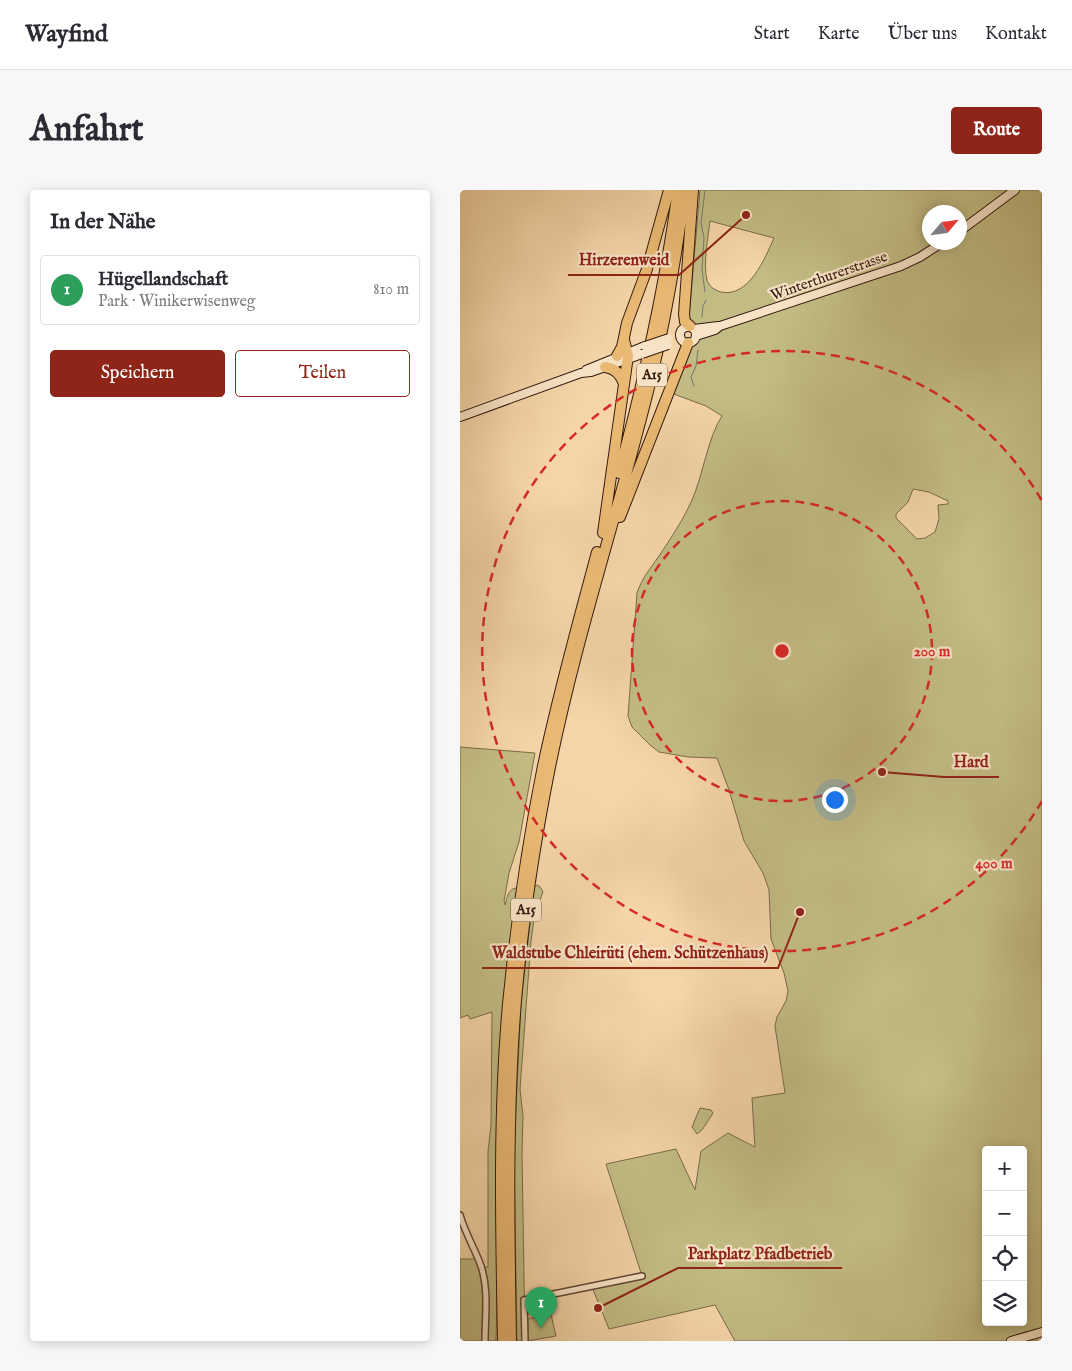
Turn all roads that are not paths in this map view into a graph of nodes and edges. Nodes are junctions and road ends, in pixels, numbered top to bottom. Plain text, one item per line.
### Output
1 (669, 190) edge
2 (678, 190) edge
3 (685, 190) edge
4 (693, 190) edge
5 (1015, 190) edge
6 (967, 225) edge
7 (931, 250) edge
8 (693, 330) junction
9 (683, 340) junction
10 (624, 356) junction
11 (605, 367) junction
12 (581, 373) junction
13 (624, 384) junction
14 (460, 417) edge
15 (603, 533) junction
16 (603, 557) junction
17 (460, 1216) edge
18 (642, 1276) dead end
19 (502, 1315) junction
20 (1042, 1332) edge
21 (485, 1341) edge
22 (498, 1341) edge
23 (503, 1341) edge
24 (511, 1341) edge
25 (525, 1341) edge
26 (1011, 1341) edge

1 - 10 highway
2 - 15 highway, A15
3 - 16 highway, A15
4 - 8 highway
5 - 6 main road
7 - 8 main road, Winterthurerstrasse
8 - 9 main road, Winterthurerstrasse
8 - 9 main road, Winterthurerstrasse
9 - 10 main road, Winterthurerstrasse, bridge
9 - 16 highway
10 - 11 main road, Winterthurerstrasse
10 - 12 main road, Winterthurerstrasse
10 - 13 highway
11 - 12 main road, Winterthurerstrasse
11 - 13 highway
12 - 14 main road, Winterthurerstrasse
13 - 15 highway
15 - 19 highway, A15
16 - 24 highway, A15
17 - 21 street
18 - 25 street
19 - 22 highway
19 - 23 highway, A15
20 - 26 main road

